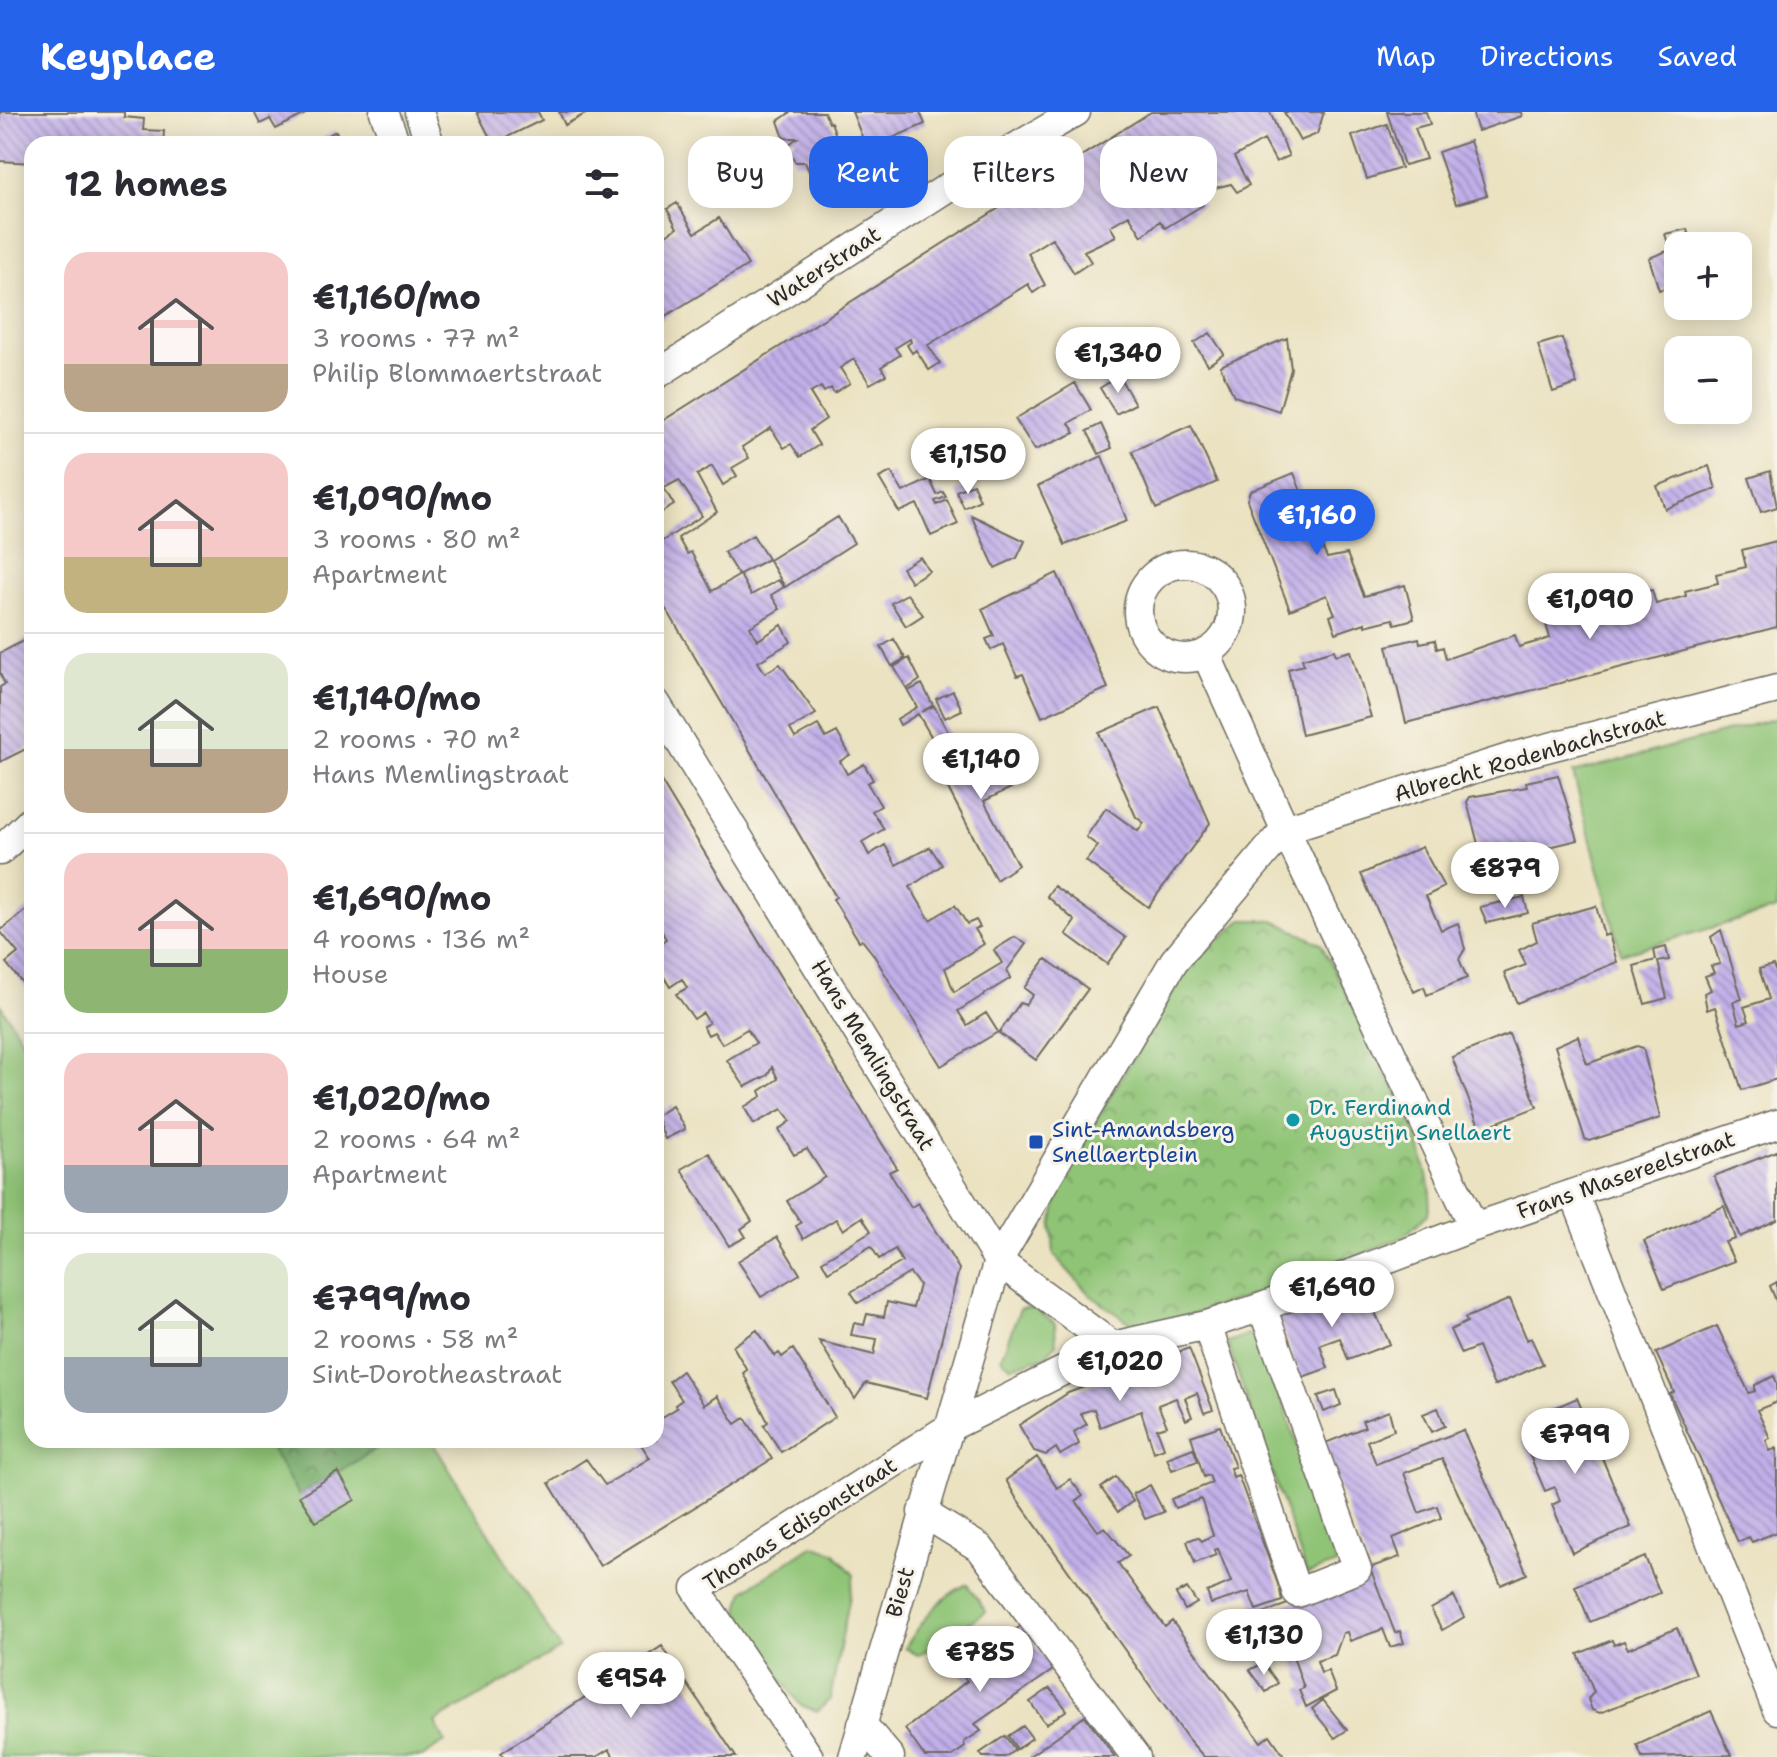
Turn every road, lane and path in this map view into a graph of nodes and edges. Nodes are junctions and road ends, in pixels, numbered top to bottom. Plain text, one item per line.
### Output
1 (384, 112) edge
2 (419, 112) edge
3 (1076, 112) edge
4 (393, 136) edge
5 (427, 136) edge
6 (664, 370) edge
7 (1206, 654) dead end
8 (1777, 689) edge
9 (664, 716) edge
10 (24, 828) edge
11 (1285, 829) junction
12 (0, 851) edge
13 (1777, 1124) edge
14 (1574, 1194) junction
15 (1474, 1227) junction
16 (998, 1261) junction
17 (1262, 1307) junction
18 (1207, 1325) junction
19 (1113, 1346) junction
20 (950, 1427) junction
21 (922, 1512) junction
22 (1777, 1710) edge
23 (862, 1724) junction
24 (809, 1757) edge
25 (853, 1757) edge
26 (890, 1757) edge
27 (1136, 1757) edge

1 - 4 street
2 - 5 street
3 - 6 street, Waterstraat
7 - 11 street
8 - 11 street, Albrecht Rodenbachstraat
9 - 16 street, Hans Memlingstraat
10 - 12 street
11 - 15 street
11 - 16 street
13 - 14 street, Frans Masereelstraat
14 - 15 street, Frans Masereelstraat
14 - 22 street
15 - 17 street, Frans Masereelstraat
16 - 19 street
16 - 20 street
17 - 18 street, Frans Masereelstraat
17 - 18 street
18 - 19 street, Frans Masereelstraat
19 - 20 street, Frans Masereelstraat
20 - 21 street, Biest
20 - 24 street, Thomas Edisonstraat
21 - 23 street, Biest
21 - 27 street
23 - 25 street, Biest
23 - 26 street

